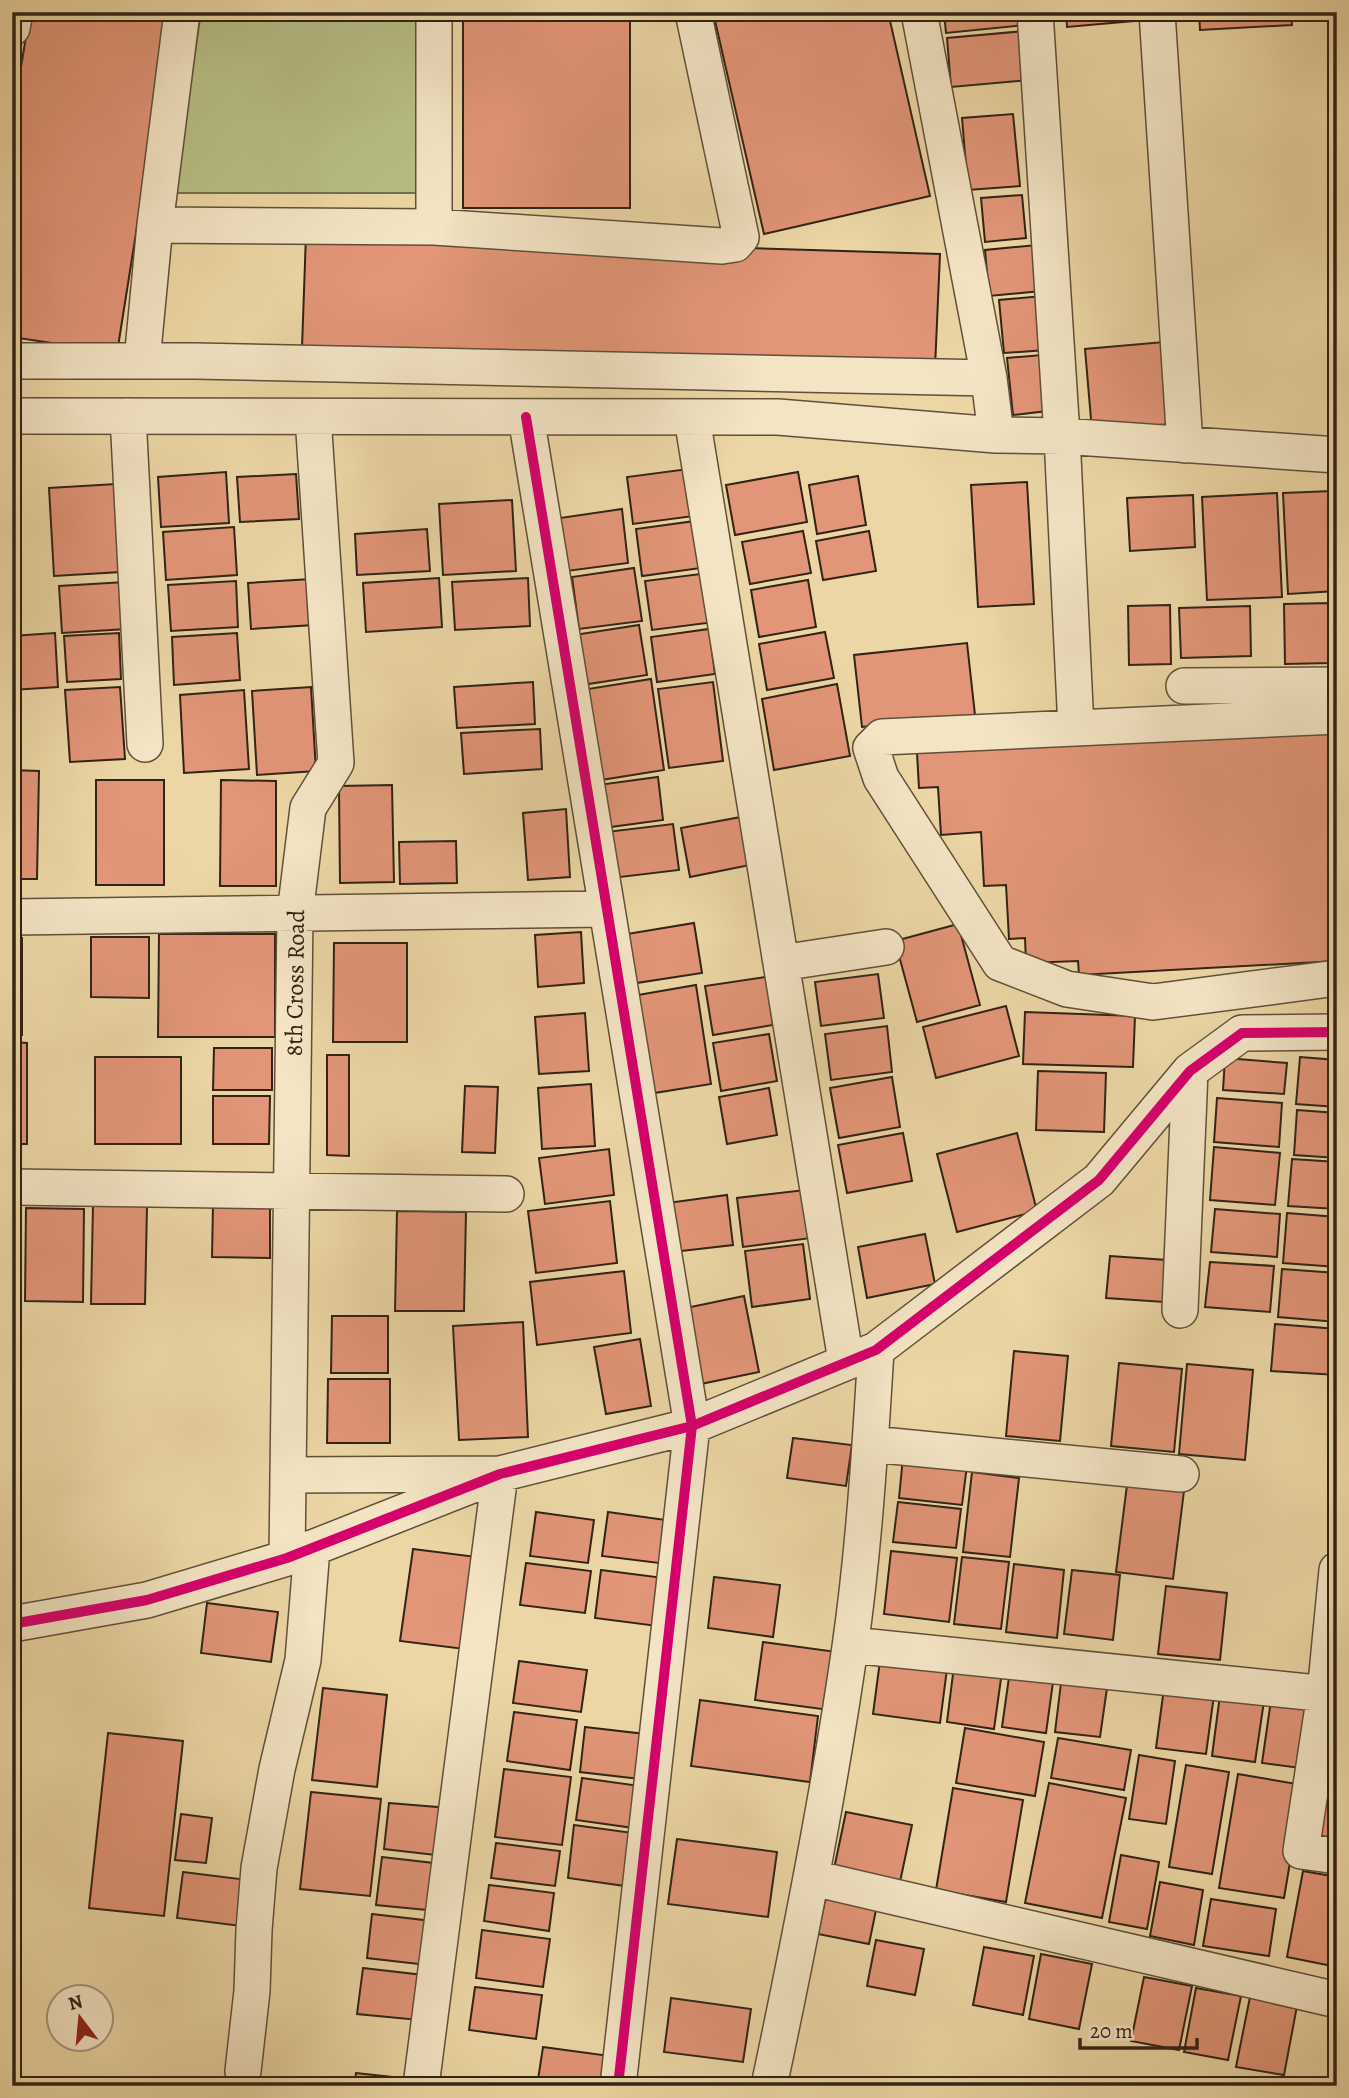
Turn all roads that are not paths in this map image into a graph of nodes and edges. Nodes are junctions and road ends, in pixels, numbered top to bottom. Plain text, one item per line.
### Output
1 (15, 12) edge
2 (182, 12) edge
3 (434, 12) edge
4 (693, 12) edge
5 (919, 12) edge
6 (1035, 12) edge
7 (1157, 12) edge
8 (12, 28) edge
9 (155, 225) junction
10 (433, 226) junction
11 (12, 361) edge
12 (142, 361) junction
13 (198, 361) junction
14 (989, 378) junction
15 (12, 416) edge
16 (128, 416) junction
17 (197, 416) junction
18 (313, 417) junction
19 (526, 417) junction
20 (692, 418) junction
21 (996, 435) junction
22 (1062, 436) junction
23 (1185, 445) junction
24 (1337, 455) edge
25 (1337, 685) edge
26 (1184, 686) dead end
27 (1337, 716) edge
28 (1076, 728) junction
29 (145, 744) dead end
30 (607, 909) junction
31 (295, 914) junction
32 (12, 917) edge
33 (886, 947) dead end
34 (780, 962) junction
35 (1337, 978) edge
36 (1337, 1032) edge
37 (1190, 1071) junction
38 (12, 1187) edge
39 (292, 1192) junction
40 (506, 1194) dead end
41 (1180, 1310) dead end
42 (861, 1355) junction
43 (692, 1426) junction
44 (871, 1444) junction
45 (500, 1474) junction
46 (1181, 1474) dead end
47 (288, 1475) junction
48 (299, 1553) junction
49 (1337, 1570) edge
50 (12, 1624) edge
51 (851, 1645) junction
52 (1331, 1694) edge
53 (1337, 1856) edge
54 (813, 1878) junction
55 (1337, 2000) edge
56 (243, 2071) dead end
57 (421, 2086) edge
58 (618, 2086) edge
59 (769, 2086) edge

1 - 8 street
2 - 9 street
3 - 10 street
4 - 10 street
5 - 14 street
6 - 22 street
7 - 23 street
9 - 10 street
9 - 12 street
11 - 12 street
12 - 13 street
13 - 14 street
13 - 17 street
14 - 21 street
15 - 16 street
16 - 17 street
16 - 29 street
17 - 18 street
18 - 19 street
18 - 31 street, 8th Cross Road
19 - 20 street
19 - 30 street
20 - 21 street
20 - 34 street
21 - 22 street
22 - 23 street
22 - 28 street
23 - 24 street
25 - 26 street
27 - 28 street
28 - 35 street
30 - 31 street
30 - 43 street
31 - 32 street
31 - 39 street, 8th Cross Road
33 - 34 street
34 - 42 street
36 - 37 street
37 - 41 street
37 - 42 street
38 - 39 street
39 - 40 street
39 - 47 street, 8th Cross Road
42 - 43 street
42 - 44 street
43 - 45 street
43 - 58 street
44 - 46 street
44 - 51 street
45 - 47 street
45 - 48 street
45 - 57 street
47 - 48 street, 8th Cross Road
48 - 50 street
48 - 56 street, 8th Cross Road
49 - 52 street
51 - 52 street
51 - 54 street
52 - 53 street
54 - 55 street
54 - 59 street

